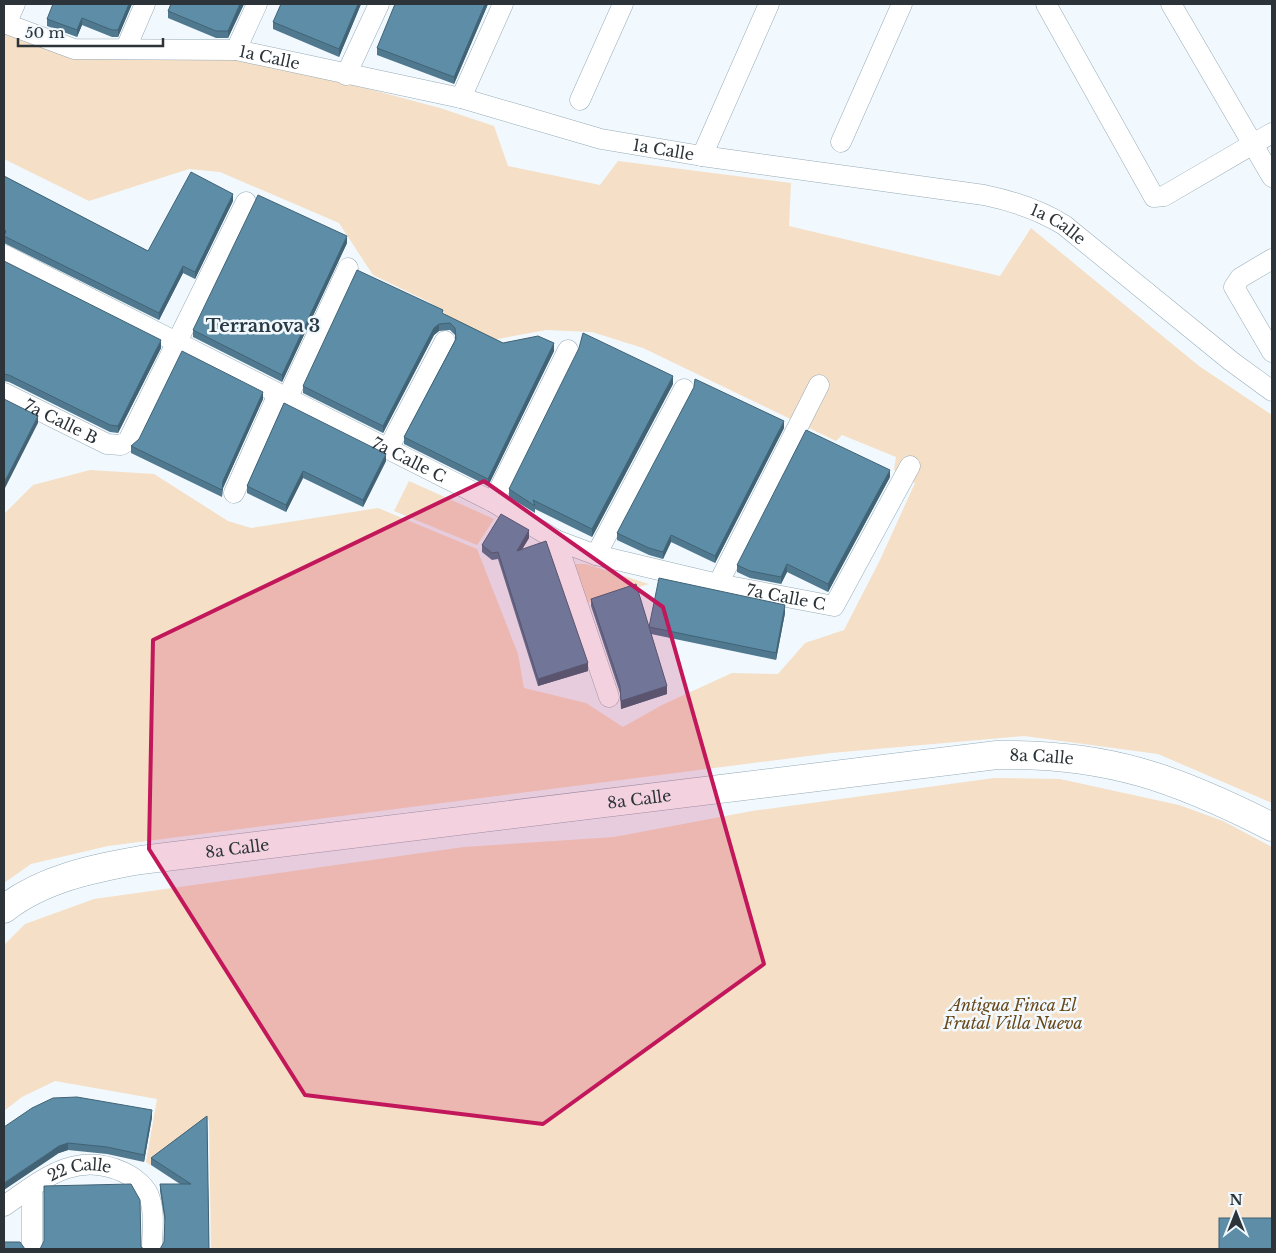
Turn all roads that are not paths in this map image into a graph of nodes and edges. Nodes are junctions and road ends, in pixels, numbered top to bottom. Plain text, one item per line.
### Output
1 (15, 4) edge
2 (145, 4) edge
3 (257, 4) edge
4 (379, 4) edge
5 (503, 4) edge
6 (623, 4) edge
7 (769, 4) edge
8 (902, 4) edge
9 (1046, 4) edge
10 (1171, 4) edge
11 (5, 24) edge
12 (126, 48) junction
13 (236, 50) junction
14 (346, 75) junction
15 (461, 98) junction
16 (580, 100) dead end
17 (1272, 132) edge
18 (841, 142) dead end
19 (1252, 144) junction
20 (702, 156) junction
21 (1272, 177) edge
22 (246, 202) dead end
23 (4, 255) edge
24 (1272, 259) edge
25 (348, 268) dead end
26 (445, 341) dead end
27 (177, 344) junction
28 (568, 350) dead end
29 (1272, 352) edge
30 (819, 385) dead end
31 (684, 389) dead end
32 (1272, 391) edge
33 (4, 393) edge
34 (283, 396) junction
35 (388, 448) junction
36 (910, 466) dead end
37 (234, 493) dead end
38 (493, 502) junction
39 (556, 540) junction
40 (596, 555) junction
41 (718, 584) junction
42 (609, 697) dead end
43 (1272, 827) edge
44 (4, 909) edge
45 (32, 1187) junction
46 (4, 1206) edge
47 (32, 1249) edge
48 (152, 1249) edge

1 - 11 street
2 - 12 street
3 - 13 street
4 - 14 street
5 - 15 street
6 - 16 street
7 - 20 street
8 - 18 street
9 - 19 street
10 - 19 street
11 - 12 street, 1a Calle
12 - 13 street, 1a Calle
13 - 14 street, 1a Calle
14 - 15 street, 1a Calle
15 - 20 street, 1a Calle
17 - 19 street
19 - 21 street
20 - 32 street, 1a Calle
22 - 27 street
23 - 27 street, 7a Calle C
24 - 29 street
25 - 34 street
26 - 35 street
27 - 33 street, 7a Calle B
27 - 34 street, 7a Calle C
28 - 38 street
30 - 41 street
31 - 40 street
34 - 35 street, 7a Calle C
34 - 37 street
35 - 38 street, 7a Calle C
36 - 41 street, 7a Calle C
38 - 39 street, 7a Calle C
39 - 40 street, 7a Calle C
39 - 42 street
40 - 41 street, 7a Calle C
43 - 44 main road, 8a Calle
45 - 46 street, 22 Calle
45 - 47 street
45 - 48 street, 22 Calle

